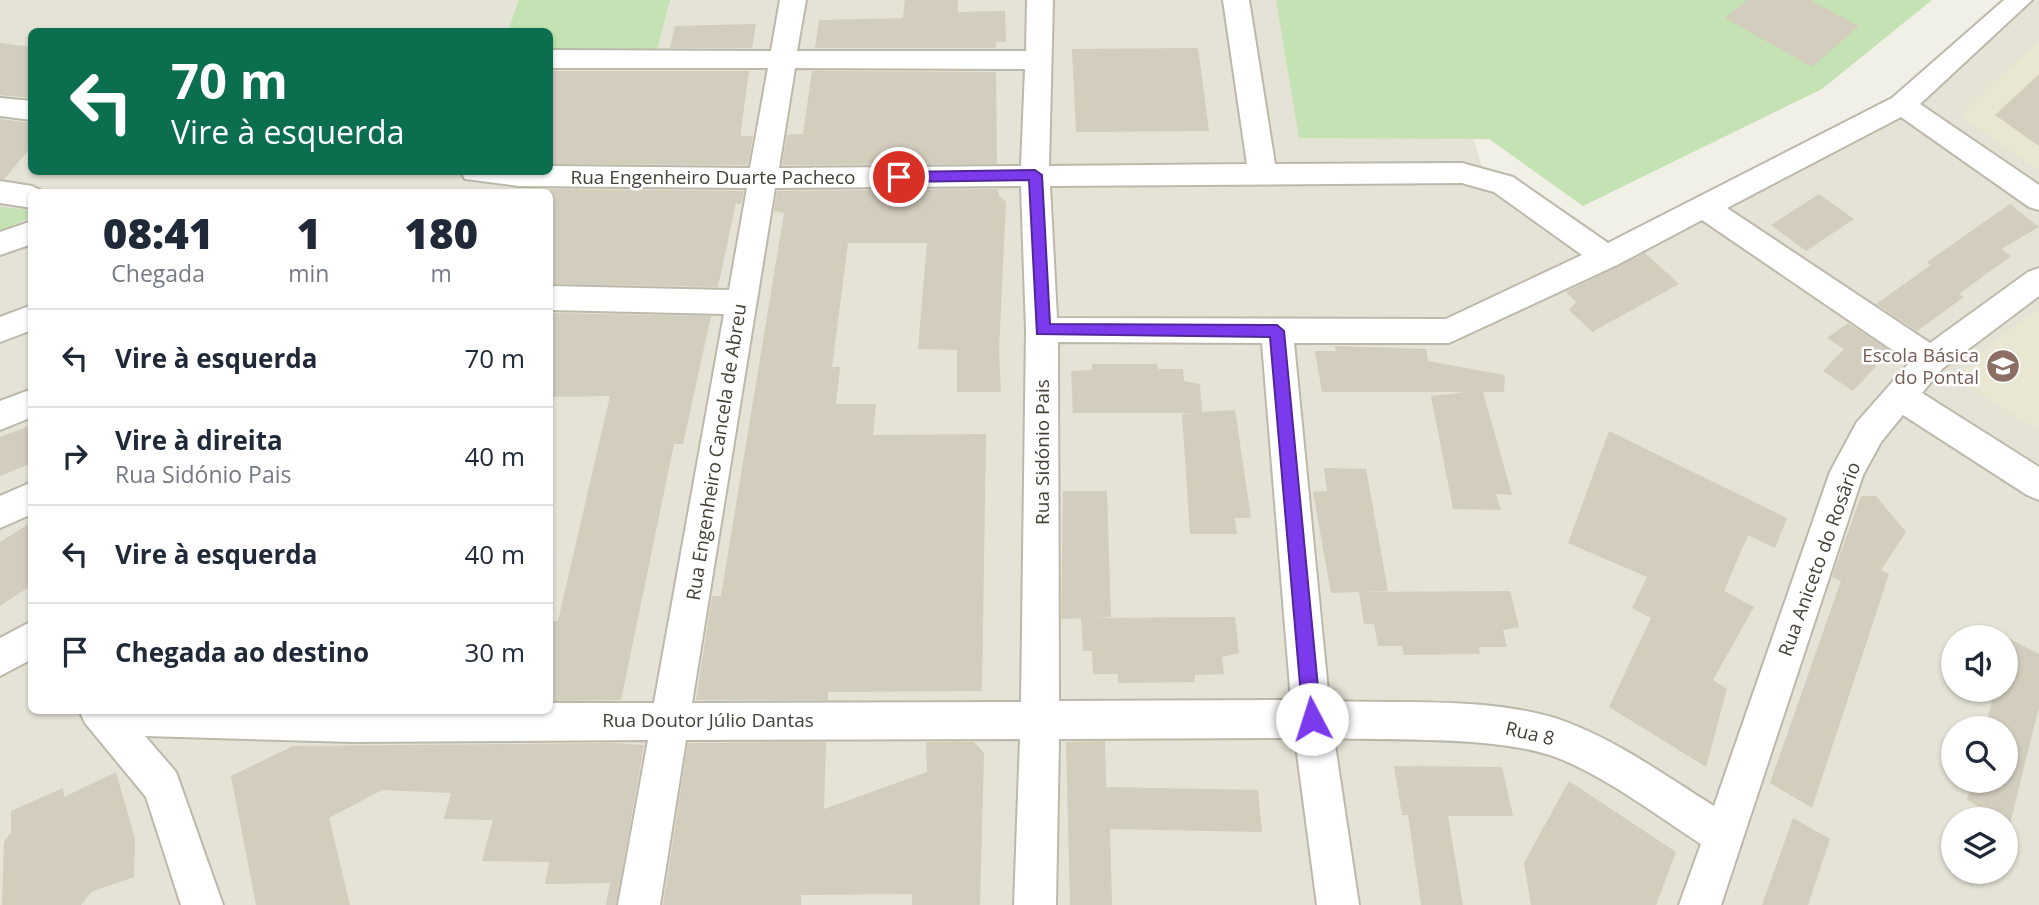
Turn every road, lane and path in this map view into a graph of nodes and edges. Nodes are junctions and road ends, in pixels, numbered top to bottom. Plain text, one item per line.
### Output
1 (793, 0) edge
2 (1040, 0) edge
3 (1236, 0) edge
4 (2019, 0) edge
5 (553, 59) edge
6 (1038, 60) junction
7 (783, 61) junction
8 (1902, 105) junction
9 (0, 107) edge
10 (28, 110) edge
11 (1263, 174) junction
12 (486, 175) edge
13 (1035, 175) junction
14 (763, 178) junction
15 (517, 184) edge
16 (0, 192) edge
17 (28, 196) edge
18 (2039, 199) edge
19 (1703, 207) junction
20 (28, 234) edge
21 (0, 244) edge
22 (1606, 257) junction
23 (2039, 280) edge
24 (553, 298) edge
25 (740, 302) junction
26 (28, 319) edge
27 (0, 330) edge
28 (1042, 330) junction
29 (1277, 331) junction
30 (1931, 360) junction
31 (1899, 396) junction
32 (28, 404) edge
33 (0, 416) edge
34 (2039, 485) edge
35 (28, 499) edge
36 (0, 513) edge
37 (103, 714) edge
38 (165, 714) edge
39 (354, 717) edge
40 (1040, 719) junction
41 (1312, 719) junction
42 (671, 720) junction
43 (1723, 835) junction
44 (195, 900) edge
45 (639, 905) edge
46 (1035, 905) edge
47 (1338, 905) edge
48 (1700, 905) edge

1 - 7 street, Rua Engenheiro Cancela de Abreu
2 - 6 street, Rua Sidónio Pais
3 - 11 street
4 - 8 street
5 - 7 street
6 - 7 street
6 - 13 street, Rua Sidónio Pais
7 - 14 street, Rua Engenheiro Cancela de Abreu
8 - 18 street
8 - 19 street
9 - 10 street
11 - 13 street, Rua Engenheiro Duarte Pacheco
11 - 22 street, Rua Engenheiro Duarte Pacheco
12 - 15 street, Rua Engenheiro Duarte Pacheco
13 - 14 street, Rua Engenheiro Duarte Pacheco
13 - 28 street, Rua Sidónio Pais
14 - 15 street, Rua Engenheiro Duarte Pacheco
14 - 25 street, Rua Engenheiro Cancela de Abreu
16 - 17 street
19 - 22 street
19 - 30 street
20 - 21 street
22 - 29 street
23 - 30 street, Rua Aniceto do Rosârio
24 - 25 street
25 - 42 street, Rua Engenheiro Cancela de Abreu
26 - 27 street
28 - 29 street
28 - 40 street, Rua Sidónio Pais
29 - 41 street
30 - 31 street, Rua Aniceto do Rosârio
31 - 34 street
31 - 43 street, Rua Aniceto do Rosârio
32 - 33 street
35 - 36 street
37 - 44 street
38 - 39 street, Rua Doutor Júlio Dantas
39 - 42 street, Rua Doutor Júlio Dantas
40 - 41 street, Rua Doutor Júlio Dantas
40 - 42 street, Rua Doutor Júlio Dantas
40 - 46 street, Rua Sidónio Pais
41 - 43 street, Rua 8
41 - 47 street
42 - 45 street, Rua Engenheiro Cancela de Abreu
43 - 48 street, Rua Aniceto do Rosârio

